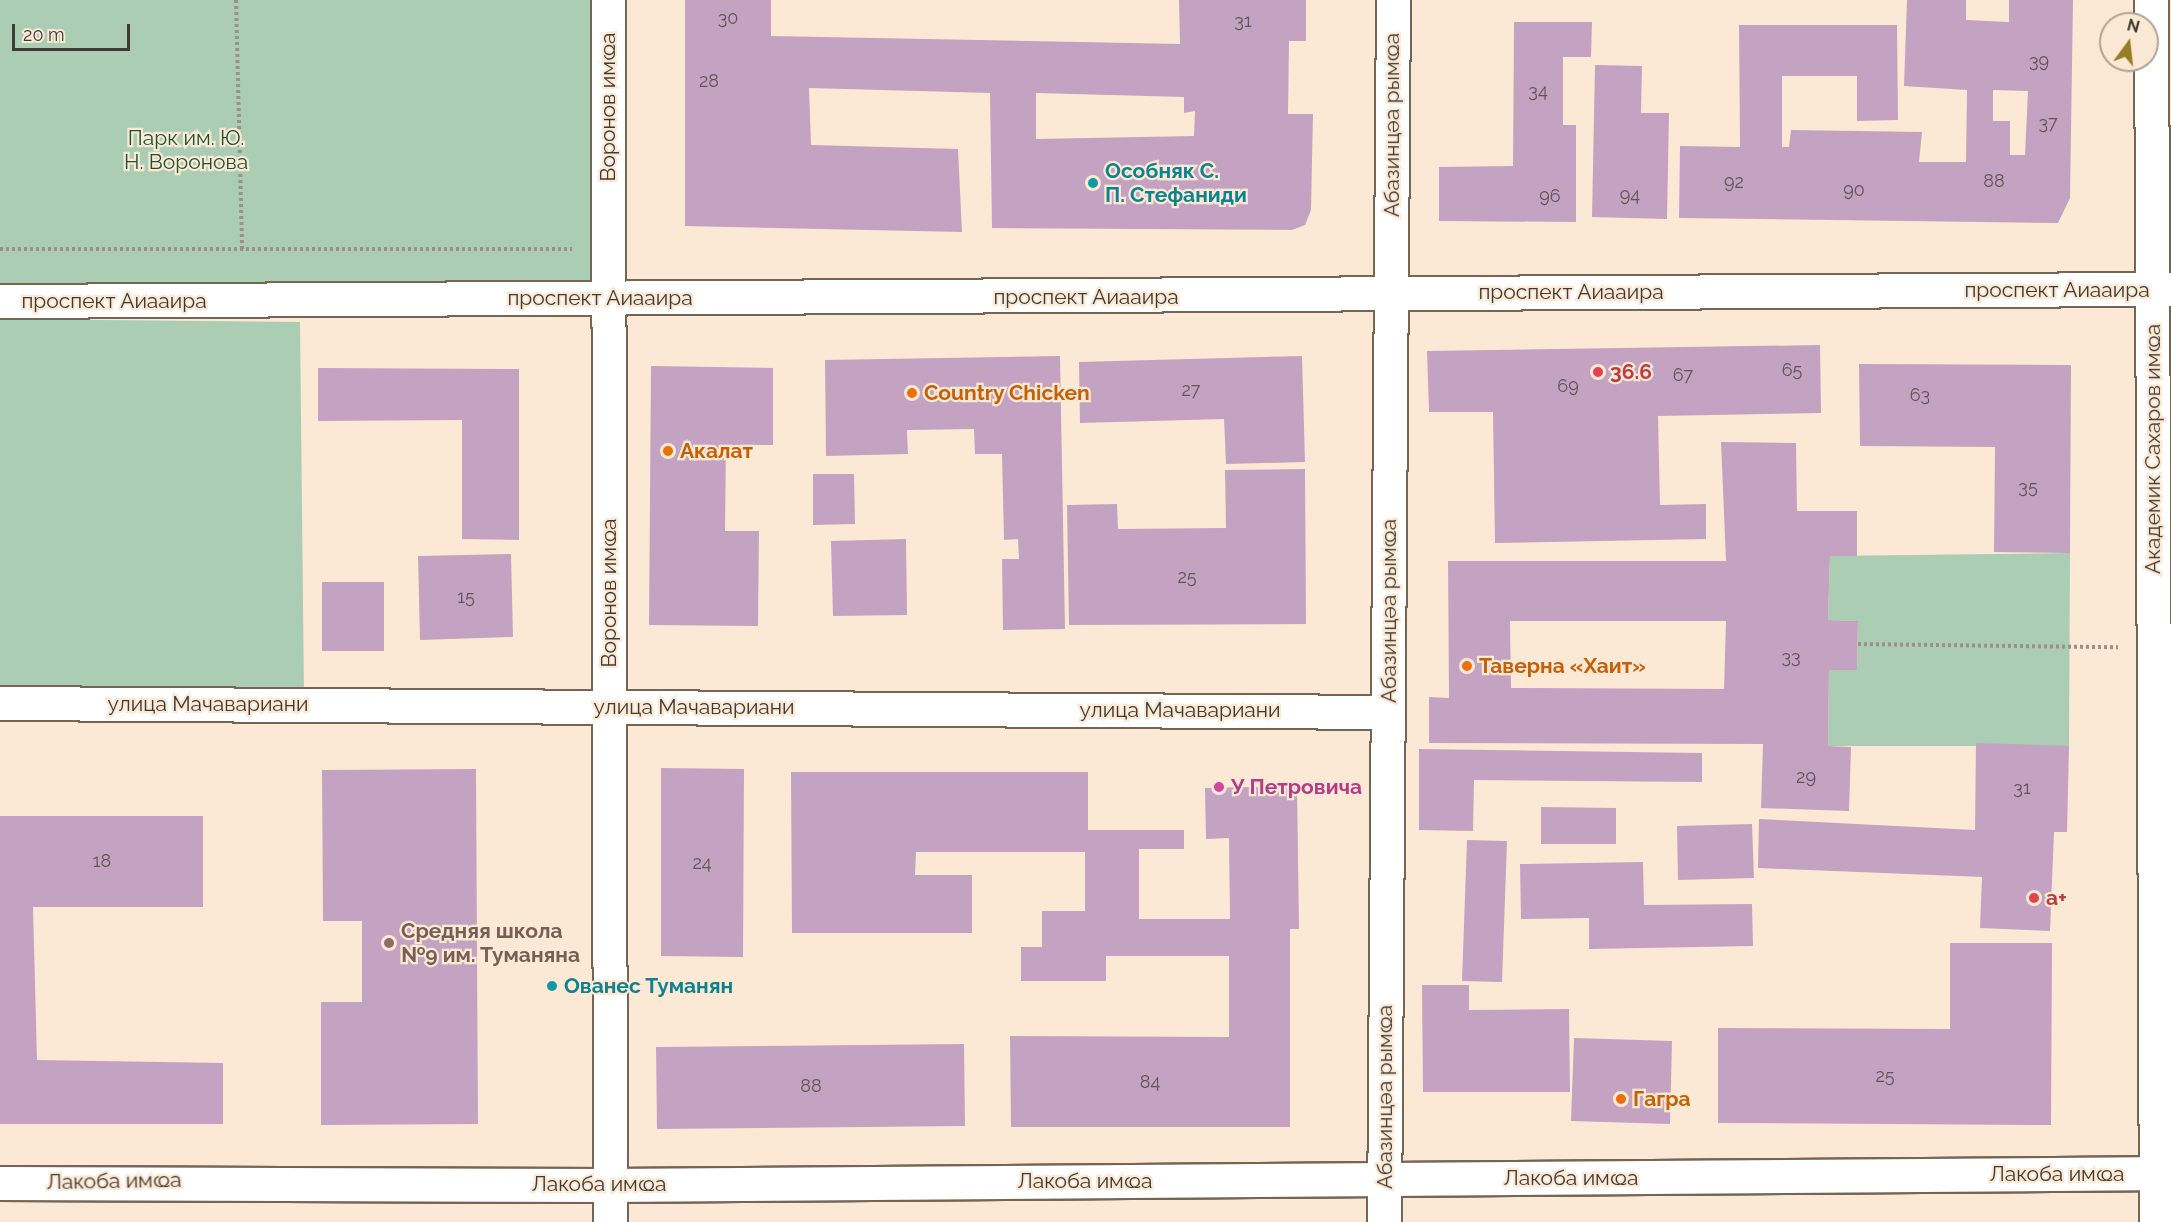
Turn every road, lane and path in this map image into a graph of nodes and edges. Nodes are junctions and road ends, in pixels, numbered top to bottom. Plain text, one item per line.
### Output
1 (236, 0) edge
2 (608, 0) edge
3 (1393, 0) edge
4 (2151, 0) edge
5 (0, 249) edge
6 (608, 249) junction
7 (242, 252) junction
8 (2162, 289) edge
9 (1391, 294) junction
10 (608, 298) junction
11 (0, 301) edge
12 (1858, 644) dead end
13 (2154, 647) junction
14 (0, 703) edge
15 (609, 707) junction
16 (1388, 712) junction
17 (2163, 1173) edge
18 (1385, 1179) junction
19 (0, 1182) edge
20 (610, 1185) junction
21 (610, 1222) edge
22 (1384, 1222) edge
23 (2156, 1222) edge

1 - 7 path
2 - 6 street, Воронов имҩа
3 - 9 street, Абазинцәа рымҩа
4 - 8 street, Академик Сахаров имҩа
5 - 7 path
6 - 7 path
6 - 10 street, Воронов имҩа
8 - 9 street, проспект Аиааира
8 - 13 street, Академик Сахаров имҩа
9 - 10 street, проспект Аиааира
9 - 16 street, Абазинцәа рымҩа
10 - 11 street, проспект Аиааира
10 - 15 street, Воронов имҩа
12 - 13 path
13 - 17 street, Академик Сахаров имҩа
14 - 15 street, улица Мачавариани
15 - 16 street, улица Мачавариани
15 - 20 street, Воронов имҩа
16 - 18 street, Абазинцәа рымҩа
17 - 18 street, Лакоба имҩа
17 - 23 street, Академик Сахаров имҩа
18 - 20 street, Лакоба имҩа
18 - 22 street, Абазинцәа рымҩа
19 - 20 street, Лакоба имҩа
20 - 21 street, Воронов имҩа

